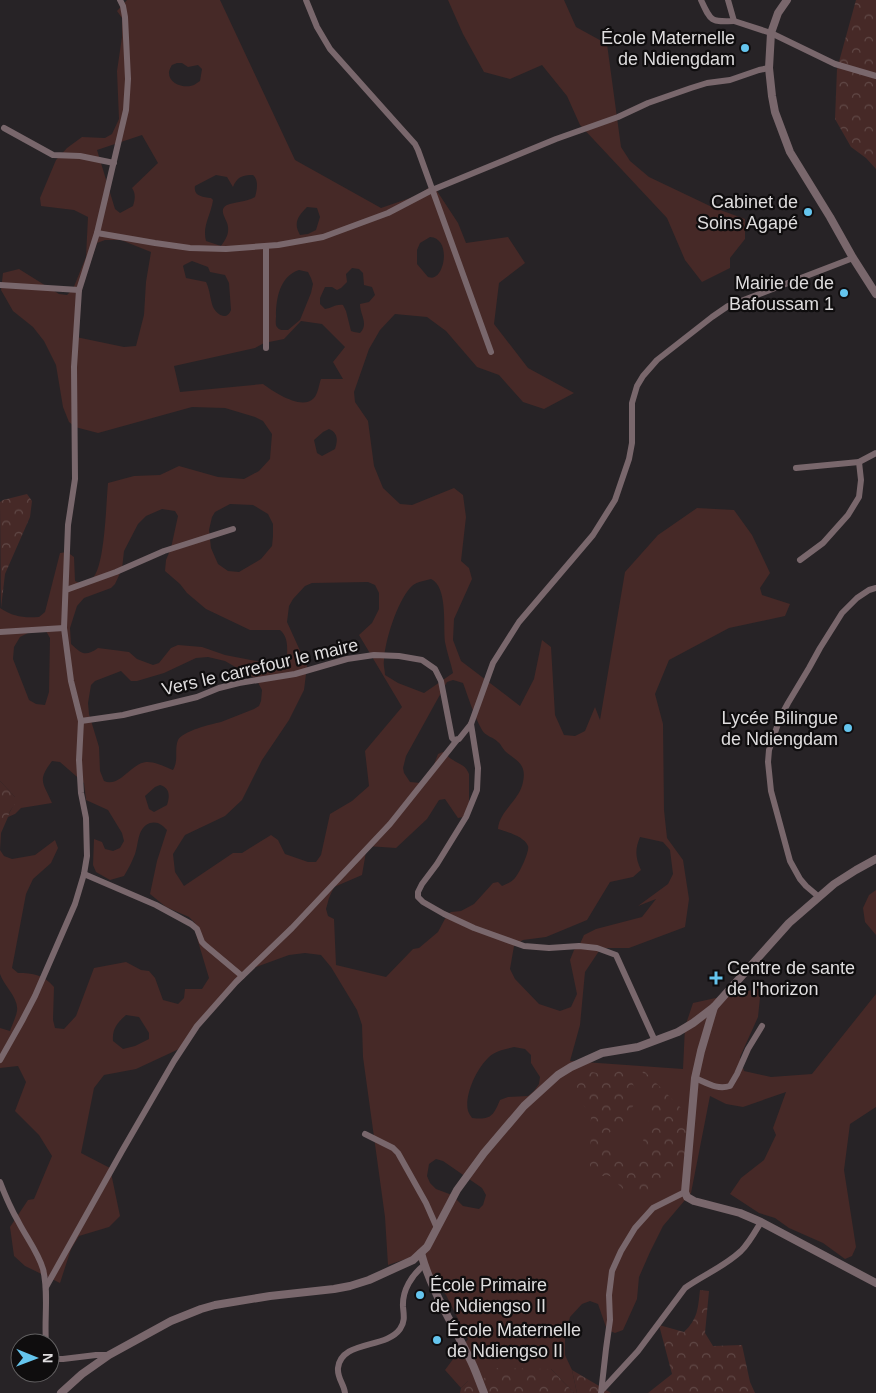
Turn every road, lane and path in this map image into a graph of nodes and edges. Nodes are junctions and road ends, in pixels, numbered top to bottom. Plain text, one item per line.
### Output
1 (120, 0) edge
2 (306, 0) edge
3 (702, 0) edge
4 (728, 0) edge
5 (787, 0) edge
6 (734, 21) junction
7 (770, 33) junction
8 (770, 68) junction
9 (876, 76) edge
10 (4, 128) dead end
11 (114, 163) junction
12 (432, 190) junction
13 (97, 233) junction
14 (266, 246) junction
15 (853, 258) junction
16 (0, 285) edge
17 (80, 290) junction
18 (876, 294) edge
19 (266, 348) dead end
20 (491, 352) dead end
21 (876, 452) edge
22 (859, 462) junction
23 (796, 468) dead end
24 (233, 529) dead end
25 (800, 560) dead end
26 (876, 588) edge
27 (66, 590) junction
28 (64, 628) junction
29 (0, 632) edge
30 (81, 721) junction
31 (471, 724) junction
32 (457, 740) junction
33 (876, 859) edge
34 (84, 874) junction
35 (819, 896) junction
36 (242, 976) junction
37 (714, 1007) junction
38 (762, 1026) dead end
39 (655, 1041) junction
40 (0, 1060) edge
41 (695, 1078) junction
42 (364, 1134) dead end
43 (0, 1182) edge
44 (684, 1192) junction
45 (761, 1222) junction
46 (436, 1228) junction
47 (421, 1253) junction
48 (424, 1265) junction
49 (876, 1283) edge
50 (46, 1288) junction
51 (46, 1333) edge
52 (109, 1355) junction
53 (60, 1359) edge
54 (602, 1391) edge
55 (61, 1393) edge
56 (345, 1393) edge
57 (484, 1393) edge

1 - 11 street
2 - 12 street
3 - 6 street
4 - 6 street
5 - 7 street
6 - 7 street
7 - 8 street
7 - 9 street
8 - 12 street
8 - 15 street
10 - 11 street
11 - 13 street
12 - 14 street
12 - 20 street
13 - 14 street
13 - 17 street
14 - 19 street
15 - 18 street
15 - 31 street
16 - 17 street
17 - 27 street
21 - 22 street
22 - 23 street
22 - 25 street
24 - 27 street
26 - 35 street
27 - 28 street
28 - 29 street
28 - 30 street
30 - 32 street, Vers le carrefour le maire
30 - 34 street
31 - 32 street
31 - 39 street
32 - 36 street
33 - 35 street
34 - 36 street
34 - 40 street
35 - 37 street
36 - 50 street
37 - 39 street
37 - 41 street
38 - 41 street
39 - 46 street
41 - 44 street
42 - 46 street
43 - 50 street
44 - 45 street
44 - 54 street
45 - 49 street
45 - 54 street
46 - 47 street
47 - 48 street
47 - 52 street
48 - 56 street
48 - 57 street
50 - 51 street
52 - 53 street
52 - 55 street

